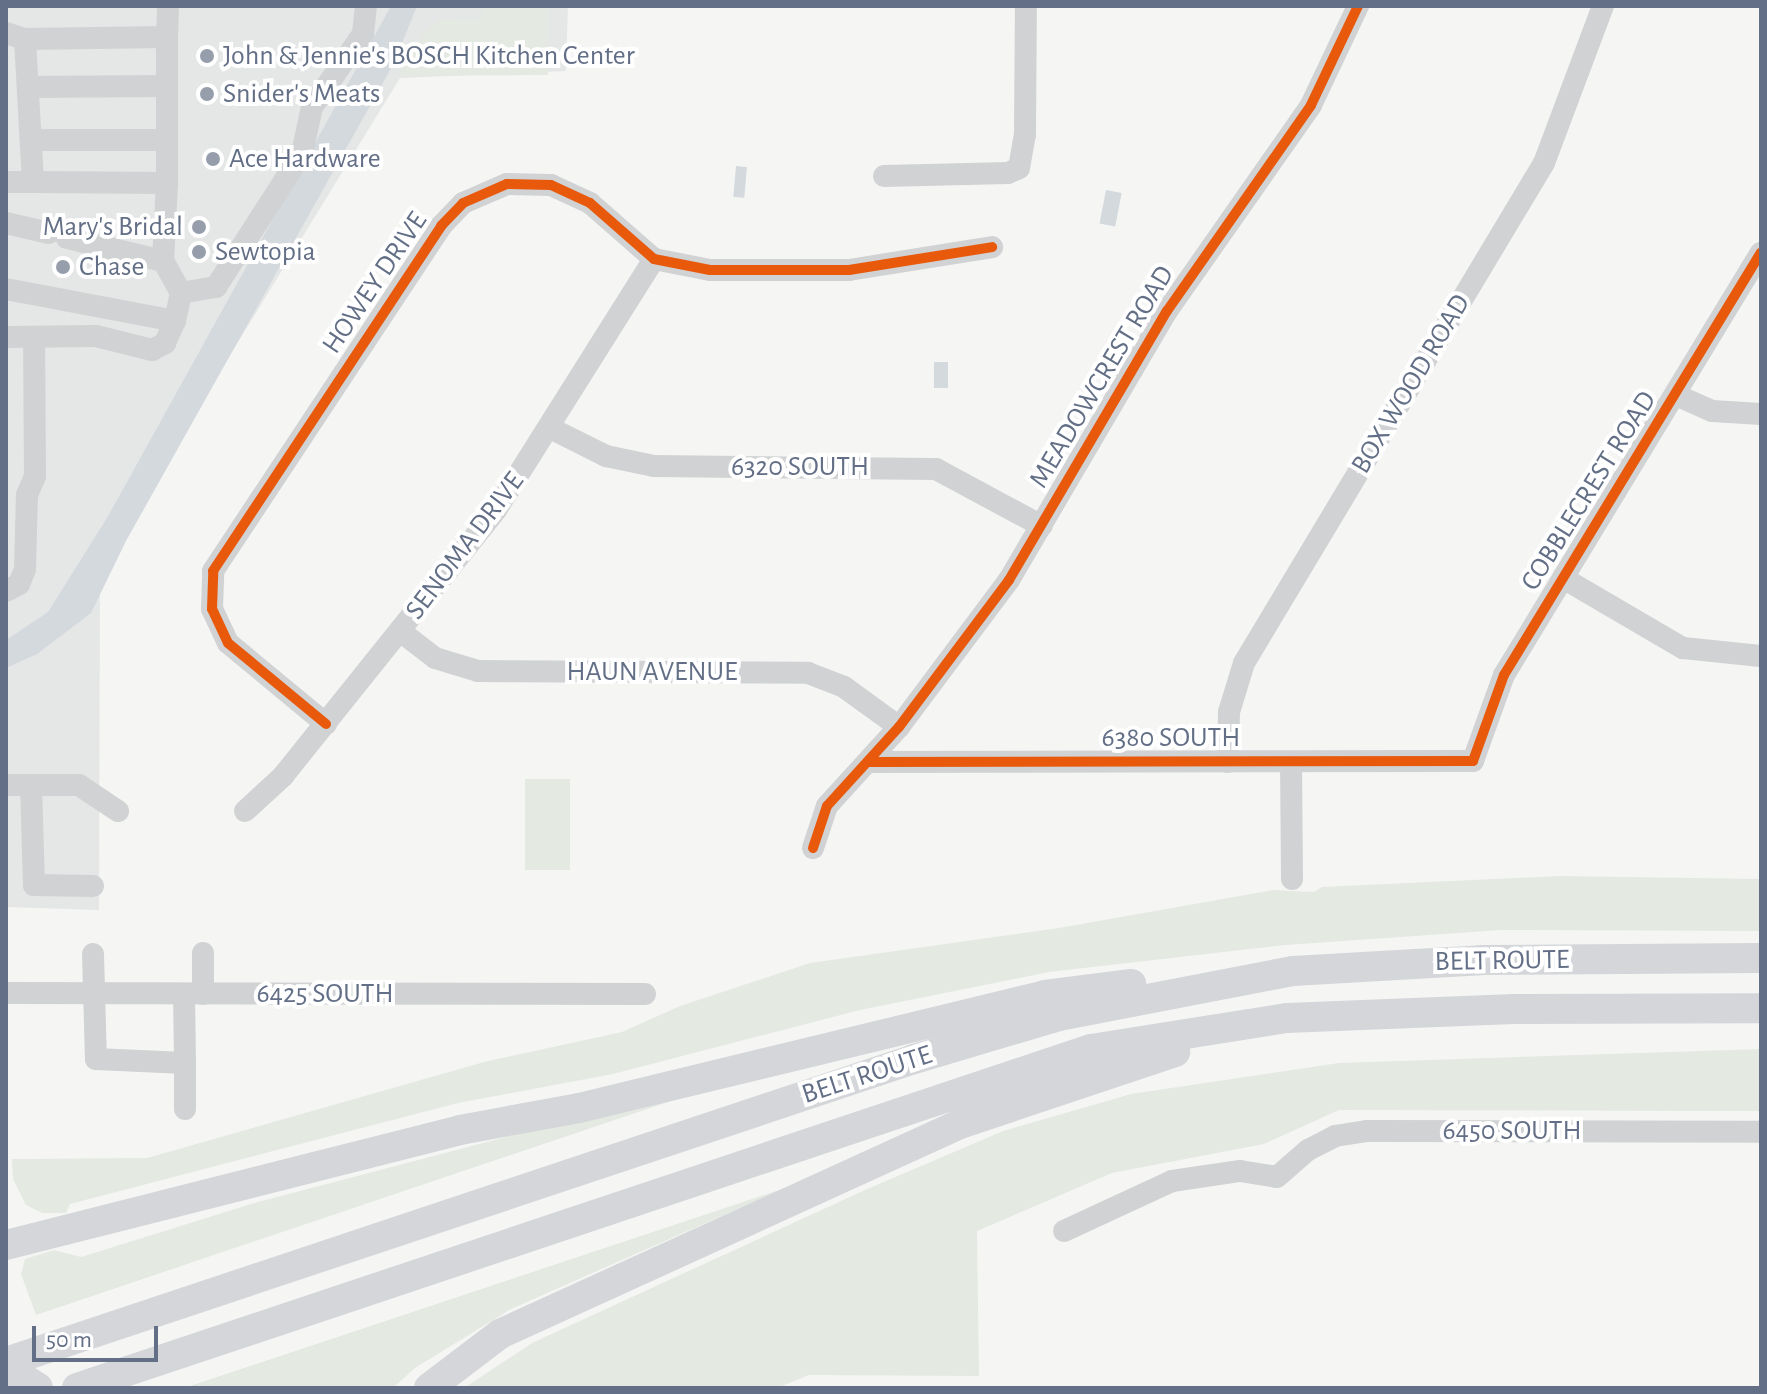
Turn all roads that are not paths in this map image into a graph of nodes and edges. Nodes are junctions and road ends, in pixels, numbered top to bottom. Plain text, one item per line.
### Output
1 (168, 6) edge
2 (366, 6) edge
3 (1026, 6) edge
4 (1358, 6) edge
5 (1603, 6) edge
6 (12, 30) edge
7 (167, 37) junction
8 (167, 86) junction
9 (28, 87) junction
10 (31, 140) junction
11 (167, 140) junction
12 (884, 176) dead end
13 (6, 182) edge
14 (33, 182) junction
15 (167, 183) junction
16 (6, 223) edge
17 (992, 247) dead end
18 (1761, 253) edge
19 (654, 259) junction
20 (163, 261) junction
21 (6, 289) edge
22 (181, 293) junction
23 (175, 321) junction
24 (6, 337) edge
25 (34, 337) junction
26 (1676, 395) junction
27 (1761, 414) edge
28 (550, 428) junction
29 (16, 523) edge
30 (1042, 526) junction
31 (1563, 578) junction
32 (6, 591) edge
33 (400, 631) junction
34 (1761, 656) edge
35 (326, 724) junction
36 (899, 727) junction
37 (1473, 761) joint
38 (869, 762) junction
39 (1228, 762) junction
40 (1291, 762) junction
41 (6, 785) edge
42 (31, 785) junction
43 (118, 811) dead end
44 (245, 811) dead end
45 (813, 848) dead end
46 (1292, 879) dead end
47 (93, 886) dead end
48 (203, 953) dead end
49 (93, 954) dead end
50 (1761, 958) edge
51 (1293, 971) junction
52 (6, 993) edge
53 (93, 993) junction
54 (194, 994) junction
55 (645, 994) dead end
56 (1761, 1008) edge
57 (1287, 1018) junction
58 (185, 1063) junction
59 (185, 1109) dead end
60 (1761, 1132) edge
61 (1064, 1231) dead end
62 (6, 1245) edge
63 (6, 1364) edge
64 (38, 1388) edge
65 (77, 1388) edge
66 (429, 1388) edge

1 - 7 street
2 - 22 street
3 - 12 street
4 - 30 street, MEADOWCREST ROAD
5 - 39 street, BOX WOOD ROAD
6 - 7 street
6 - 9 street
7 - 8 street
8 - 9 street
8 - 11 street
9 - 10 street
10 - 11 street
10 - 14 street
11 - 15 street
13 - 14 street
14 - 15 street
15 - 20 street
16 - 20 street
17 - 19 street
18 - 26 street, COBBLECREST ROAD
19 - 28 street, SENOMA DRIVE
19 - 35 street, HOWEY DRIVE
20 - 22 street
21 - 23 street
22 - 23 street
23 - 25 street
24 - 25 street
25 - 29 street
26 - 27 street
26 - 31 street, COBBLECREST ROAD
28 - 30 street, 6320 SOUTH
28 - 33 street, SENOMA DRIVE
29 - 32 street
30 - 36 street, MEADOWCREST ROAD
31 - 34 street
31 - 37 street, COBBLECREST ROAD
33 - 35 street, SENOMA DRIVE
33 - 36 street, HAUN AVENUE
35 - 44 street, SENOMA DRIVE
36 - 38 street, MEADOWCREST ROAD
37 - 40 street, 6380 SOUTH
38 - 39 street, 6380 SOUTH
38 - 45 street, MEADOWCREST ROAD
39 - 40 street, 6380 SOUTH
40 - 46 street
41 - 42 street
42 - 43 street
42 - 47 street
48 - 54 street
49 - 53 street
50 - 51 highway, BELT ROUTE
51 - 62 highway
51 - 63 highway, BELT ROUTE
52 - 53 street, 6425 SOUTH
53 - 54 street, 6425 SOUTH
53 - 58 street
54 - 55 street, 6425 SOUTH
54 - 58 street
56 - 57 highway, BELT ROUTE
57 - 65 highway, BELT ROUTE
57 - 66 highway
58 - 59 street
60 - 61 street, 6450 SOUTH
63 - 64 highway

